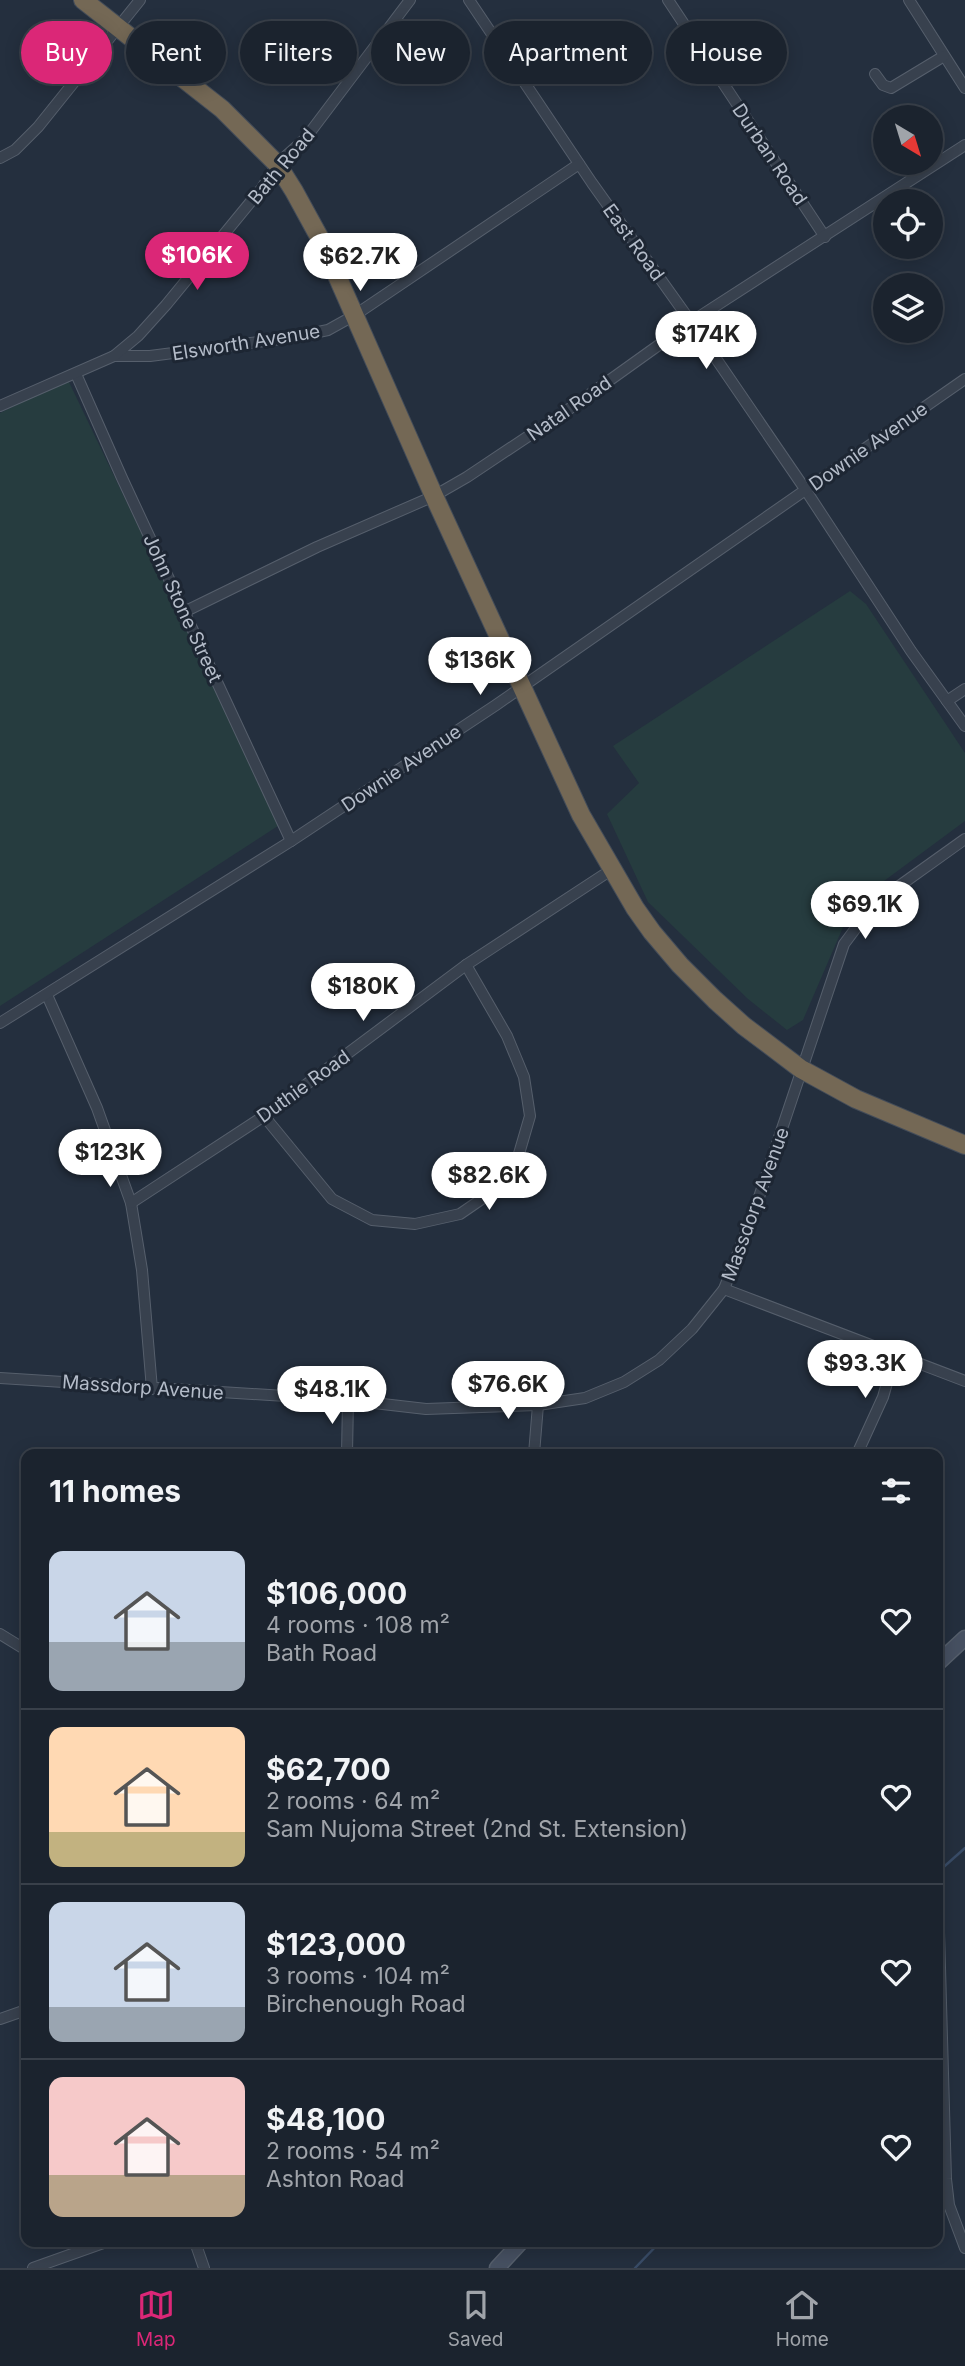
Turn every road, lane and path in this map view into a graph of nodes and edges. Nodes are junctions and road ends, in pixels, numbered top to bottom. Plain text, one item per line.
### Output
1 (83, 0) edge
2 (140, 0) edge
3 (410, 0) edge
4 (469, 0) edge
5 (668, 0) edge
6 (908, 0) edge
7 (119, 27) junction
8 (944, 56) junction
9 (875, 74) dead end
10 (965, 88) edge
11 (965, 145) edge
12 (0, 158) edge
13 (277, 164) junction
14 (579, 164) junction
15 (825, 237) junction
16 (355, 315) junction
17 (691, 322) junction
18 (114, 356) junction
19 (76, 374) junction
20 (965, 379) edge
21 (0, 406) edge
22 (806, 489) junction
23 (434, 496) junction
24 (186, 611) junction
25 (522, 688) junction
26 (965, 688) edge
27 (947, 701) junction
28 (965, 726) edge
29 (965, 839) edge
30 (292, 841) junction
31 (611, 870) junction
32 (466, 965) junction
33 (47, 995) junction
34 (0, 1023) edge
35 (801, 1069) junction
36 (264, 1116) junction
37 (965, 1145) edge
38 (131, 1203) junction
39 (724, 1289) junction
40 (895, 1355) junction
41 (0, 1378) edge
42 (965, 1381) edge
43 (152, 1389) junction
44 (348, 1400) junction
45 (538, 1405) junction
46 (346, 1449) edge
47 (534, 1449) edge
48 (859, 1449) edge
49 (0, 1634) edge
50 (965, 1637) edge
51 (21, 1647) edge
52 (943, 1657) edge
53 (21, 2012) edge
54 (0, 2019) edge
55 (943, 2074) edge
56 (92, 2247) edge
57 (197, 2247) edge
58 (516, 2247) edge
59 (965, 2248) edge
60 (33, 2268) edge
61 (204, 2268) edge
62 (497, 2268) edge

1 - 7 highway
2 - 7 street
3 - 13 street, Bath Road
4 - 14 street, East Road
5 - 15 street, Durban Road
6 - 8 street
7 - 12 street
7 - 13 highway
8 - 9 street
8 - 10 street
11 - 15 street, Natal Road
13 - 16 highway
13 - 18 street, Bath Road
14 - 16 street, Elsworth Avenue
14 - 17 street, East Road
15 - 17 street, Natal Road
16 - 18 street, Elsworth Avenue
16 - 23 highway
17 - 22 street, East Road
17 - 23 street, Natal Road
18 - 19 street, Bath Road
19 - 21 street, Bath Road
19 - 24 street, John Stone Street
20 - 22 street, Downie Avenue
22 - 25 street, Downie Avenue
22 - 27 street, East Road
23 - 24 street, Natal Road
23 - 25 highway
24 - 30 street, John Stone Street
25 - 30 street, Downie Avenue
25 - 31 highway
26 - 27 street
27 - 28 street, East Road
29 - 35 street, Massdorp Avenue
30 - 33 street, Downie Avenue
31 - 32 street, Duthie Road
31 - 35 highway
32 - 36 street, Duthie Road
32 - 36 street
33 - 34 street, Downie Avenue
33 - 38 street
35 - 37 highway
35 - 39 street, Massdorp Avenue
36 - 38 street, Duthie Road
38 - 43 street
39 - 40 street
39 - 45 street, Massdorp Avenue
40 - 42 street
40 - 48 street
41 - 43 street, Massdorp Avenue
43 - 44 street, Massdorp Avenue
44 - 45 street, Massdorp Avenue
44 - 46 street
45 - 47 street
49 - 51 street
50 - 52 main road
53 - 54 street
55 - 59 street
56 - 60 street
57 - 61 street
58 - 62 main road

